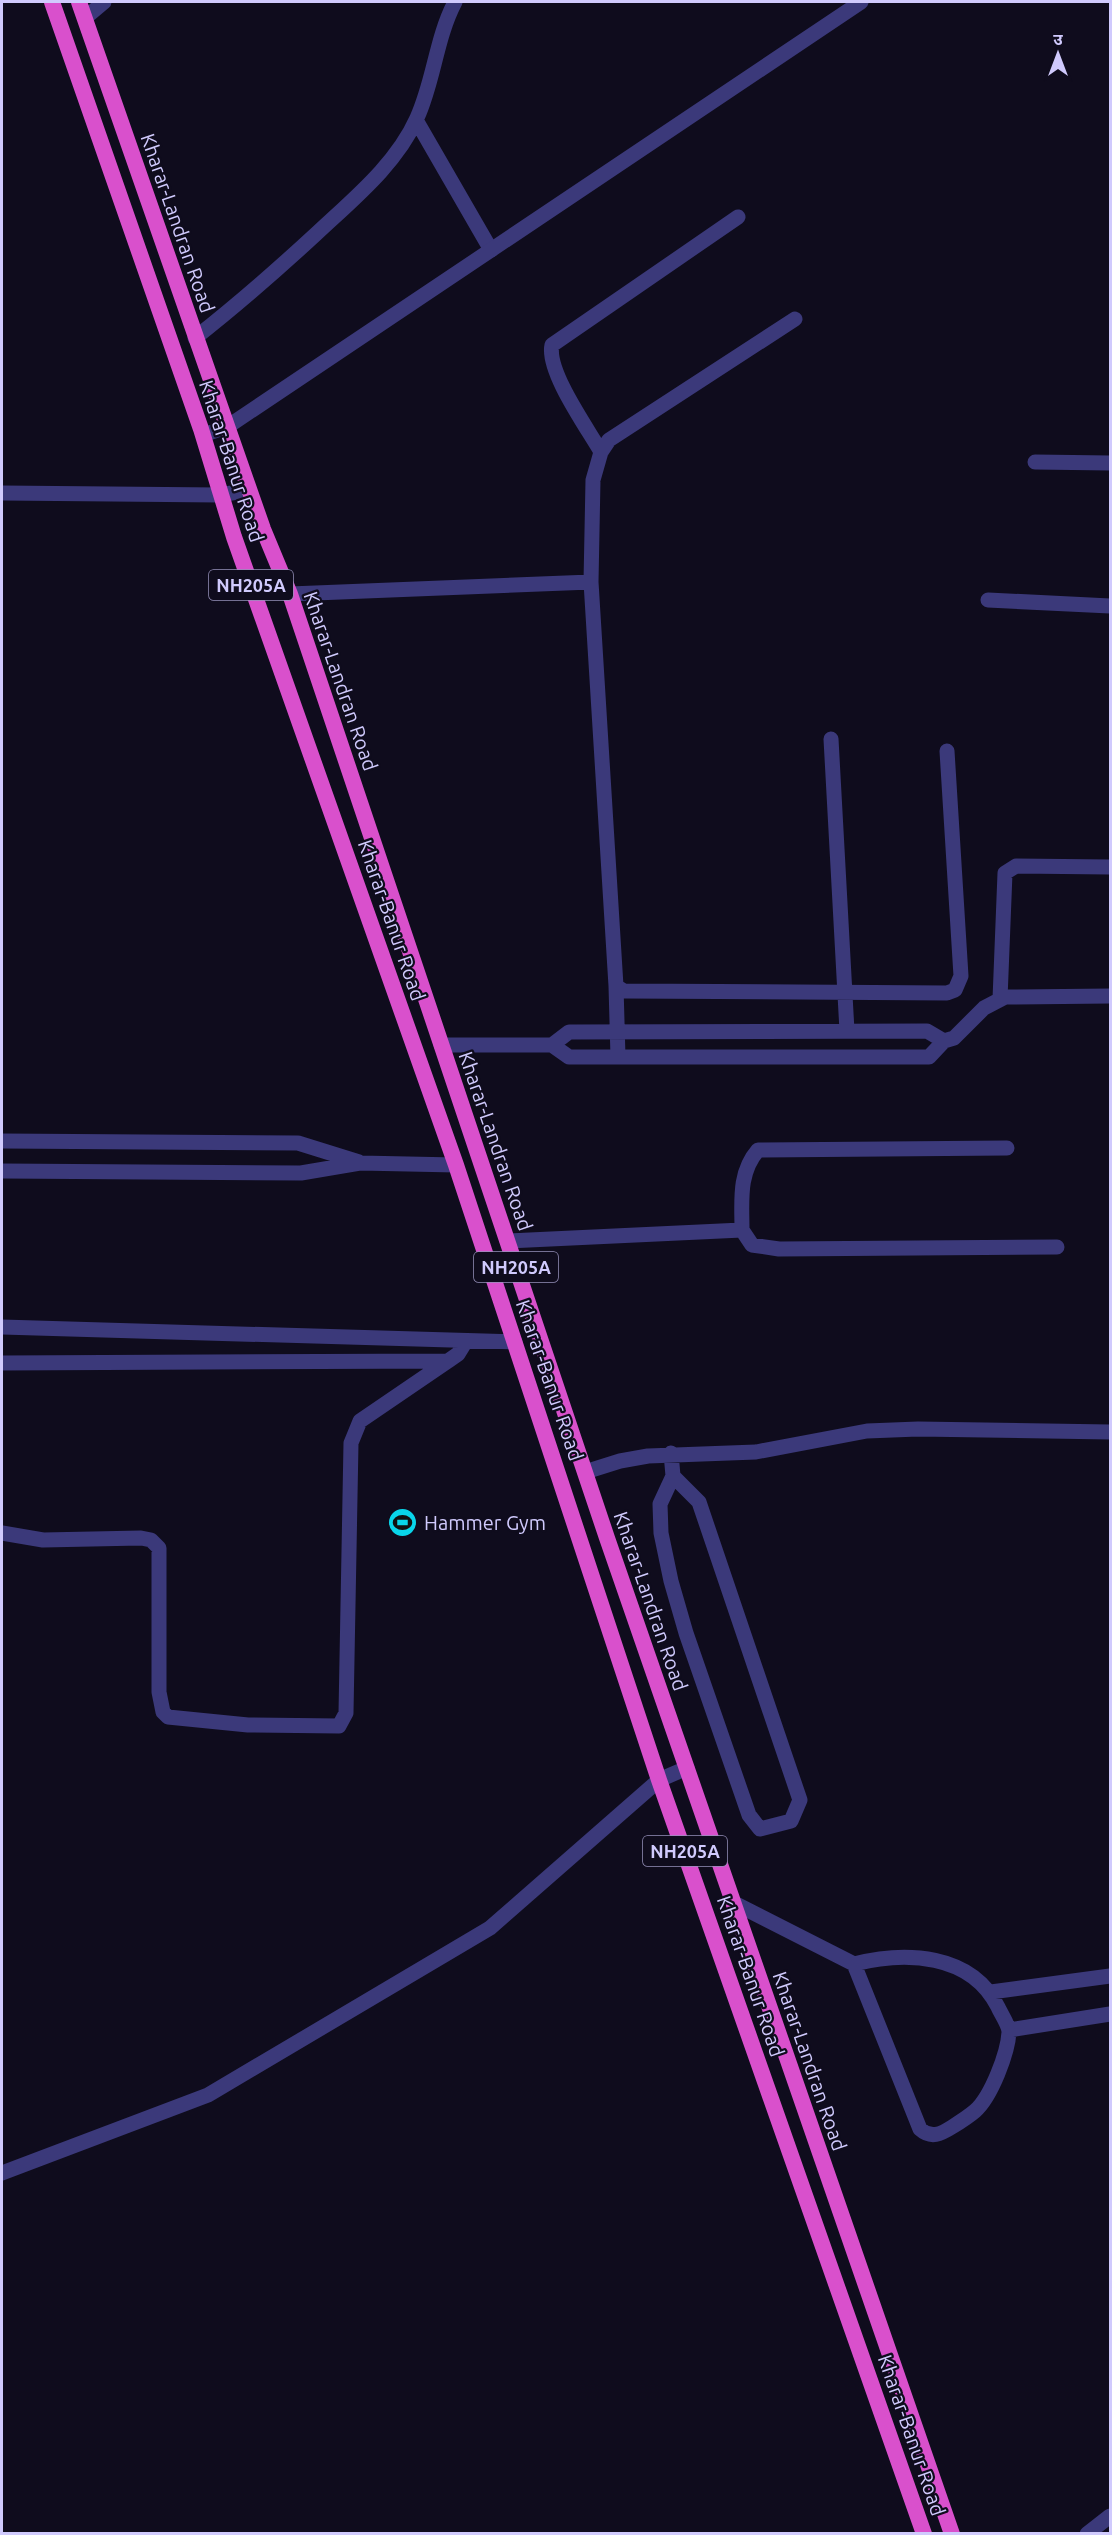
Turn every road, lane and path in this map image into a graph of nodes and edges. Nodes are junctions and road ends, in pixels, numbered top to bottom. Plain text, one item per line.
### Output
1 (52, 2) edge
2 (79, 2) edge
3 (104, 2) edge
4 (455, 2) edge
5 (861, 2) edge
6 (85, 18) junction
7 (416, 120) junction
8 (738, 217) dead end
9 (491, 250) junction
10 (795, 319) dead end
11 (195, 339) junction
12 (227, 427) junction
13 (203, 435) junction
14 (601, 452) junction
15 (1035, 462) dead end
16 (1110, 463) edge
17 (249, 490) junction
18 (2, 493) edge
19 (220, 495) junction
20 (591, 582) junction
21 (290, 594) junction
22 (988, 600) dead end
23 (1110, 606) edge
24 (831, 739) dead end
25 (947, 751) dead end
26 (1110, 867) edge
27 (615, 986) junction
28 (844, 992) junction
29 (1110, 996) edge
30 (1000, 999) junction
31 (847, 1031) junction
32 (617, 1032) junction
33 (944, 1041) junction
34 (441, 1045) junction
35 (552, 1045) junction
36 (618, 1057) junction
37 (2, 1141) edge
38 (1007, 1148) dead end
39 (360, 1162) junction
40 (456, 1165) junction
41 (2, 1171) edge
42 (493, 1200) junction
43 (470, 1204) junction
44 (742, 1230) junction
45 (507, 1241) junction
46 (1057, 1247) dead end
47 (2, 1327) edge
48 (466, 1341) junction
49 (515, 1342) junction
50 (448, 1361) junction
51 (2, 1363) edge
52 (1110, 1432) edge
53 (671, 1453) junction
54 (585, 1472) junction
55 (673, 1476) junction
56 (2, 1533) edge
57 (687, 1768) junction
58 (659, 1780) junction
59 (734, 1903) junction
60 (854, 1964) junction
61 (1110, 1976) edge
62 (990, 1992) junction
63 (1110, 2014) edge
64 (1009, 2030) junction
65 (2, 2173) edge
66 (1110, 2516) edge
67 (924, 2534) edge
68 (952, 2534) edge
69 (1087, 2534) edge

1 - 13 highway, Kharar-Banur Road / NH205A
2 - 6 highway, Kharar-Landran Road / NH205A
3 - 6 street
4 - 7 street
5 - 9 street
6 - 11 highway, Kharar-Landran Road / NH205A
7 - 9 street
7 - 11 street
8 - 14 street
9 - 12 street
10 - 14 street
11 - 12 highway, Kharar-Landran Road / NH205A
12 - 13 street
12 - 17 highway, Kharar-Landran Road / NH205A
13 - 19 highway, Kharar-Banur Road / NH205A
14 - 20 street
15 - 16 street
17 - 19 street
17 - 21 highway, Kharar-Landran Road / NH205A
18 - 19 street
19 - 40 highway, Kharar-Banur Road / NH205A
20 - 21 street
20 - 27 street
21 - 34 highway, Kharar-Landran Road / NH205A
22 - 23 street
24 - 28 street
25 - 28 street
26 - 30 street
27 - 28 street
27 - 32 street
28 - 31 street
29 - 30 street
30 - 33 street
31 - 32 street
31 - 33 street
32 - 35 street
32 - 36 street
33 - 36 street
34 - 35 street
34 - 42 highway, Kharar-Landran Road / NH205A
35 - 36 street
37 - 39 street
38 - 44 street
39 - 40 street
39 - 41 street
40 - 43 highway, Kharar-Banur Road / NH205A
42 - 43 highway
42 - 45 highway, Kharar-Landran Road / NH205A
43 - 49 highway, Kharar-Banur Road / NH205A
44 - 45 street
44 - 46 street
45 - 54 highway, Kharar-Landran Road / NH205A
47 - 48 street
48 - 49 street
48 - 50 street
49 - 58 highway, Kharar-Banur Road / NH205A
50 - 51 street
50 - 56 street
52 - 53 street
53 - 54 street
53 - 55 street
54 - 57 highway, Kharar-Landran Road / NH205A
55 - 55 street
57 - 58 street
57 - 59 highway, Kharar-Landran Road / NH205A
58 - 65 street
58 - 67 highway, Kharar-Banur Road / NH205A
59 - 60 street
59 - 68 highway, Kharar-Landran Road / NH205A
60 - 62 street
60 - 64 street
61 - 62 street
62 - 64 street
63 - 64 street
66 - 69 street

